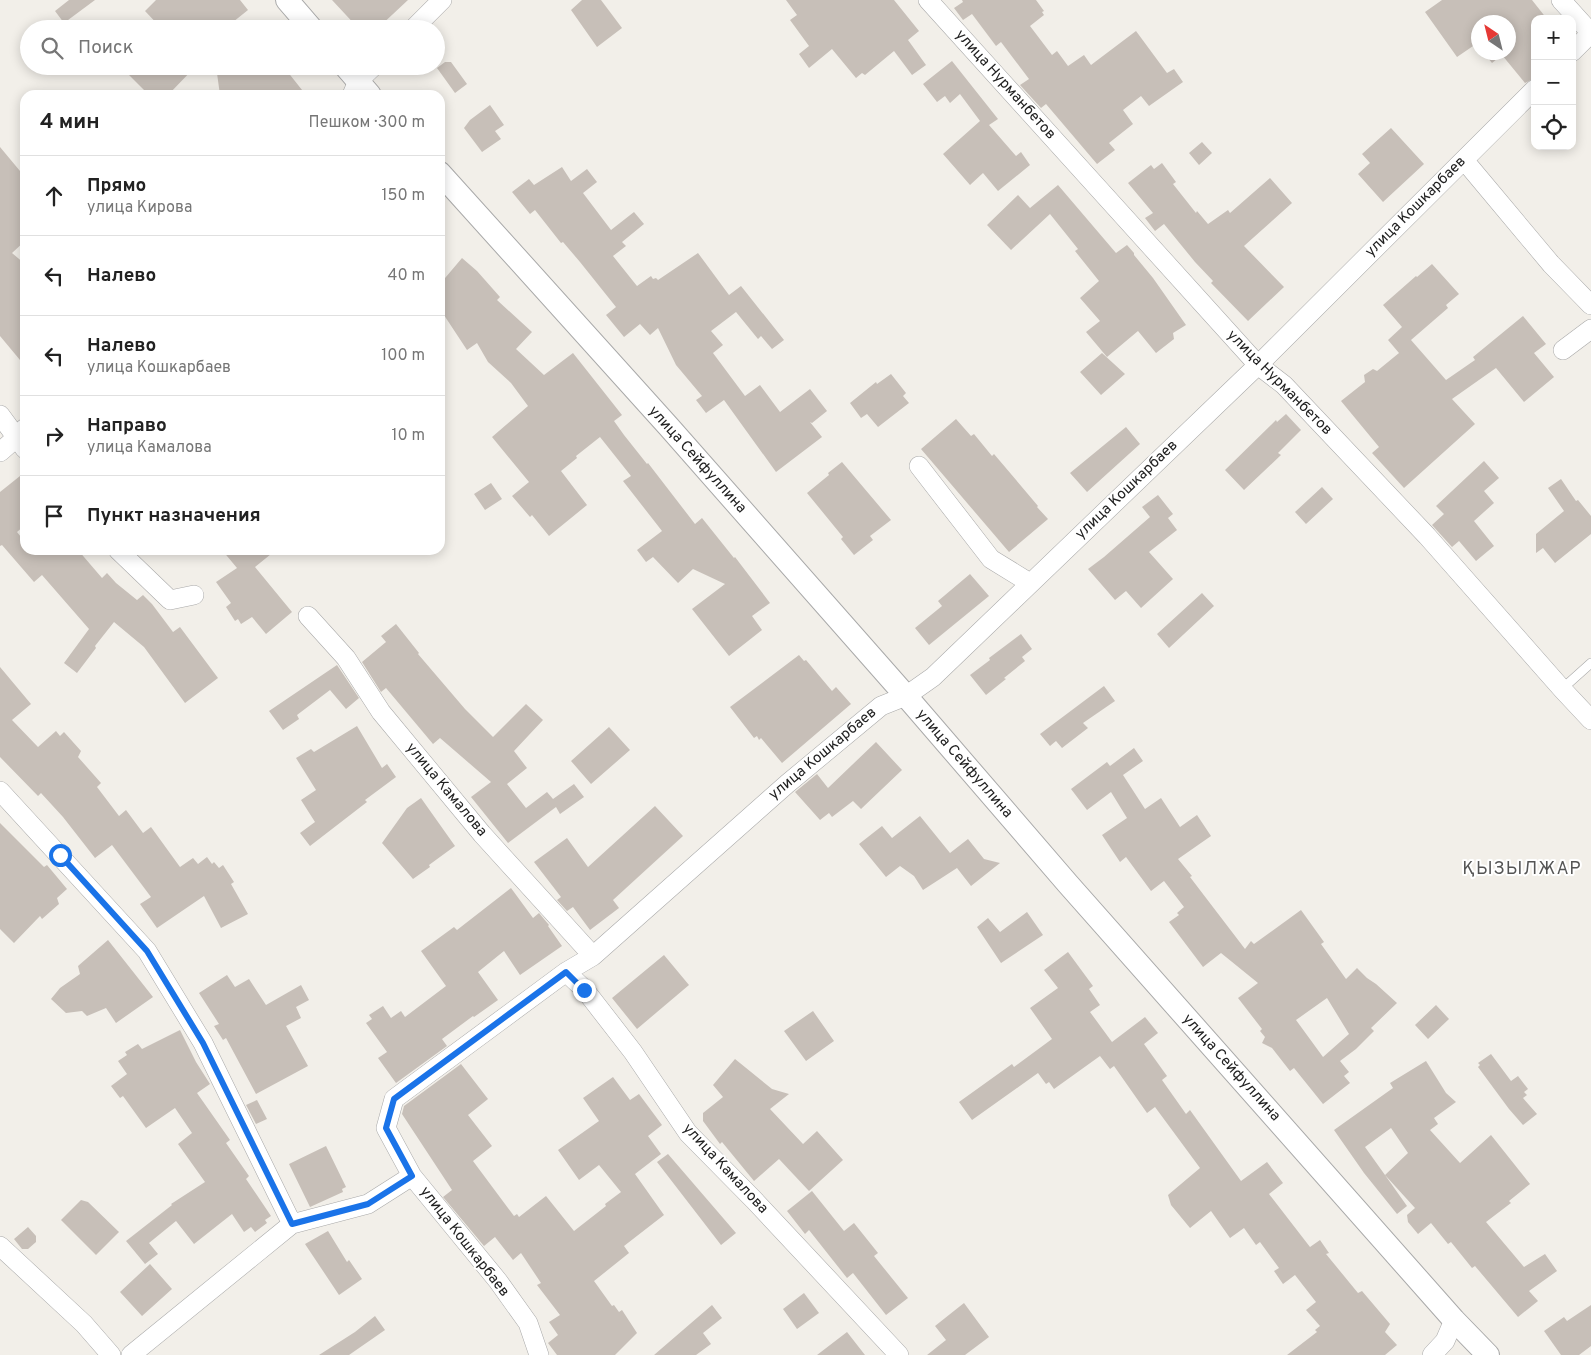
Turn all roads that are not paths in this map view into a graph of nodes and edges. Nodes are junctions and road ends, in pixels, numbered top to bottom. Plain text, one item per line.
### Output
1 (287, 0) edge
2 (442, 0) edge
3 (928, 0) edge
4 (1561, 0) edge
5 (304, 20) edge
6 (422, 20) edge
7 (1591, 33) edge
8 (1576, 48) edge
9 (1531, 93) edge
10 (1464, 160) junction
11 (445, 179) edge
12 (1591, 305) edge
13 (1591, 329) edge
14 (1563, 350) dead end
15 (1258, 365) junction
16 (0, 415) edge
17 (20, 436) edge
18 (20, 439) edge
19 (0, 452) edge
20 (919, 466) dead end
21 (123, 555) edge
22 (1030, 583) junction
23 (194, 595) dead end
24 (308, 616) dead end
25 (1591, 663) edge
26 (1562, 689) junction
27 (906, 696) junction
28 (1591, 720) edge
29 (0, 791) edge
30 (593, 956) junction
31 (566, 972) junction
32 (412, 1176) junction
33 (292, 1224) junction
34 (0, 1246) edge
35 (1454, 1320) junction
36 (111, 1355) edge
37 (131, 1355) edge
38 (539, 1355) edge
39 (899, 1355) edge
40 (1432, 1355) edge
41 (1488, 1355) edge

1 - 5 street
2 - 6 street
3 - 15 street, улица Нурманбетов
4 - 7 street
7 - 8 street
9 - 10 street, улица Кошкарбаев
10 - 12 street
10 - 15 street, улица Кошкарбаев
11 - 27 street, улица Сейфуллина
13 - 14 street
15 - 22 street, улица Кошкарбаев
15 - 26 street, улица Нурманбетов
16 - 17 street
18 - 19 street
20 - 22 street
21 - 23 street
22 - 27 street, улица Кошкарбаев
24 - 30 street, улица Камалова
25 - 26 lane
26 - 28 street, улица Нурманбетов
27 - 30 street, улица Кошкарбаев
27 - 35 street, улица Сейфуллина
29 - 33 street
30 - 31 street, улица Кошкарбаев
31 - 32 street, улица Кошкарбаев
31 - 39 street, улица Камалова
32 - 33 street
32 - 38 street, улица Кошкарбаев
33 - 37 street
34 - 36 street
35 - 40 street
35 - 41 street, улица Сейфуллина

